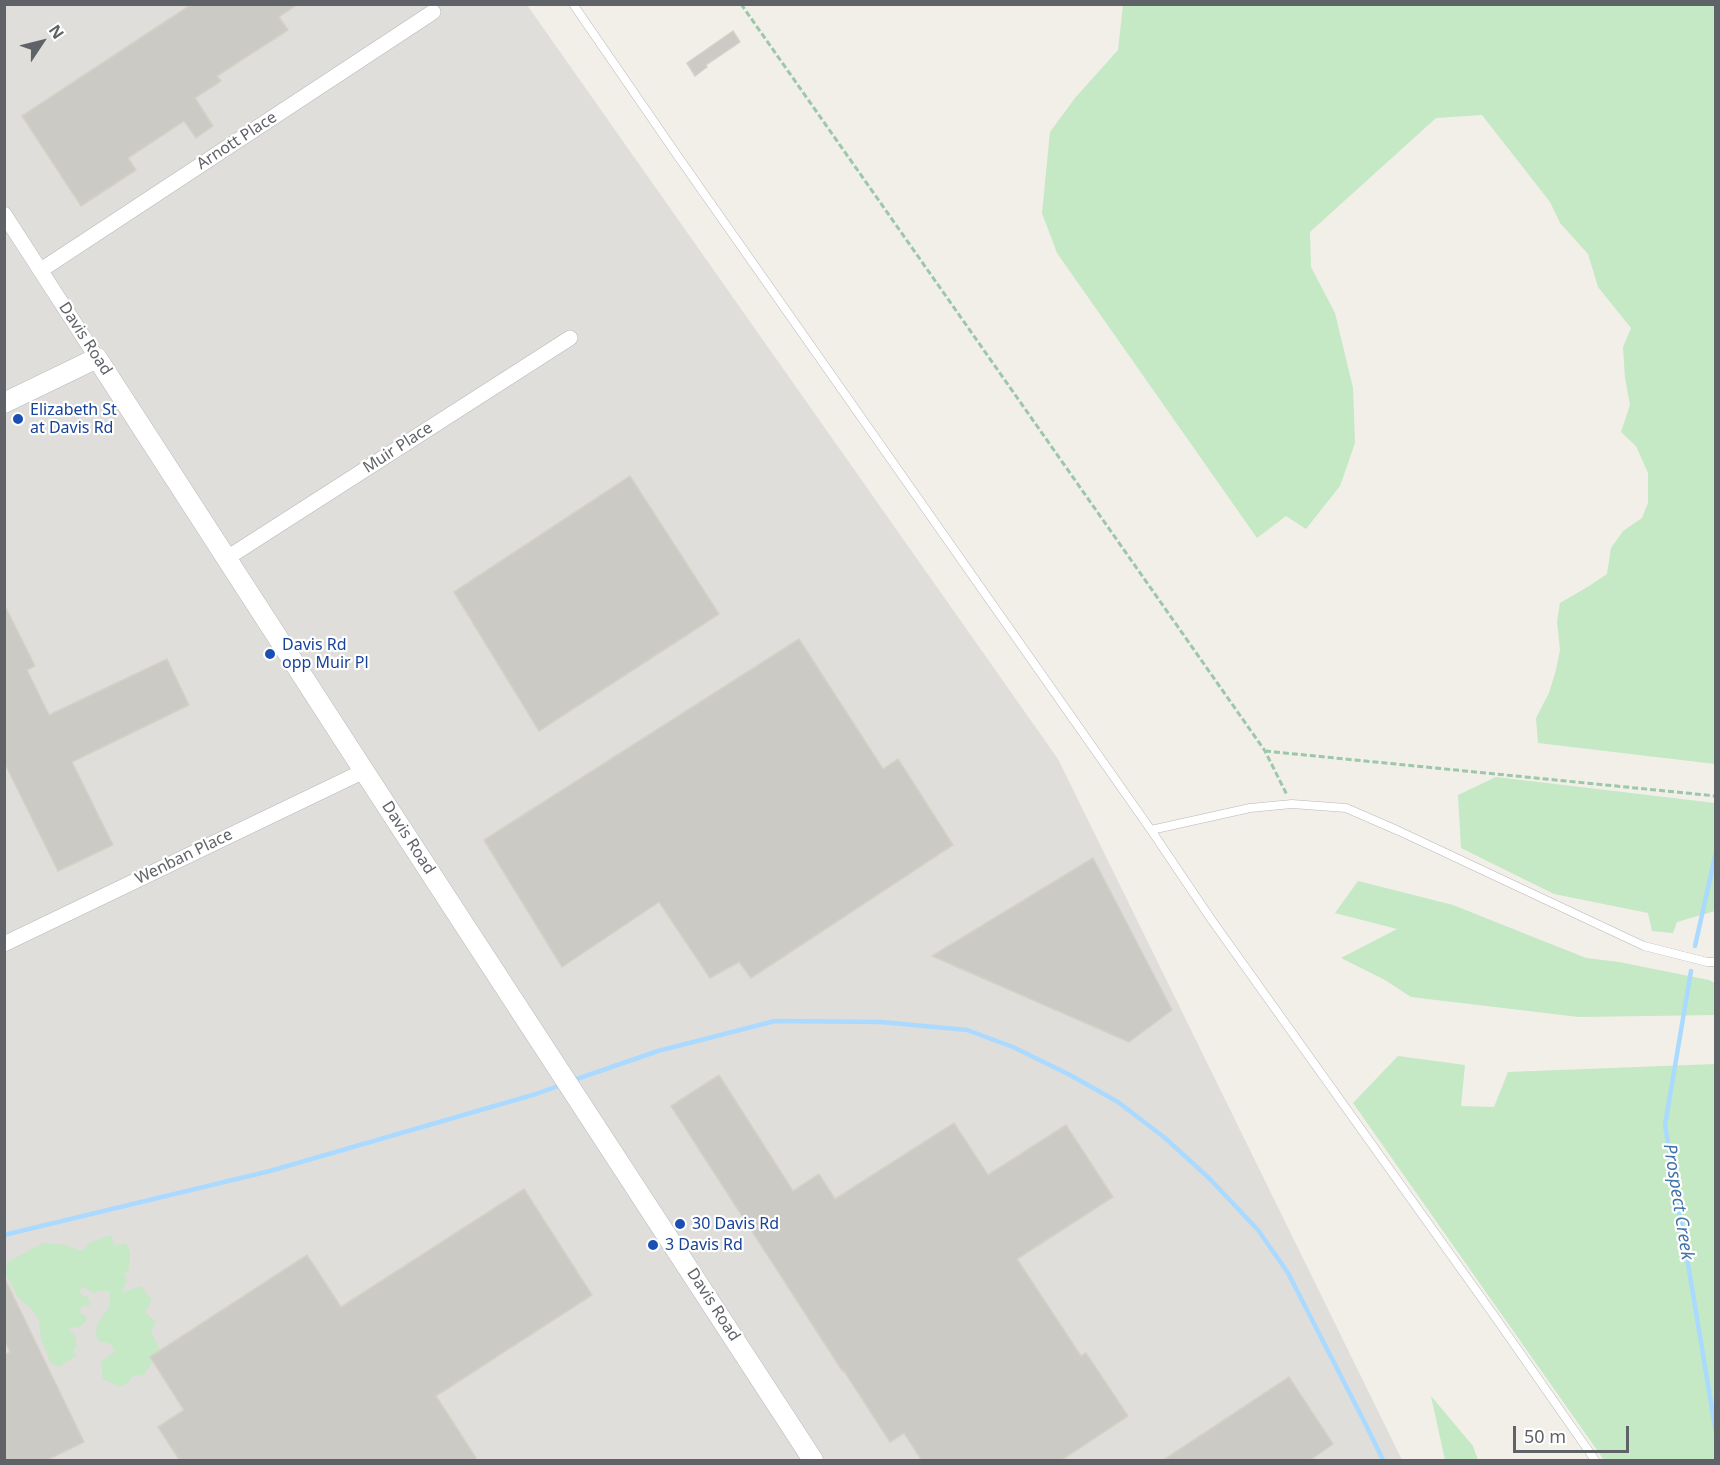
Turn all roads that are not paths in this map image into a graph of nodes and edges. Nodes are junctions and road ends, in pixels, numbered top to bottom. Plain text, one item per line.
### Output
1 (573, 4) edge
2 (433, 12) dead end
3 (4, 213) edge
4 (41, 270) junction
5 (570, 338) dead end
6 (97, 358) junction
7 (4, 403) edge
8 (227, 558) junction
9 (364, 771) junction
10 (1151, 830) junction
11 (4, 944) edge
12 (1716, 962) edge
13 (813, 1461) edge
14 (1595, 1461) edge

1 - 10 lane
2 - 4 street, Arnott Place
3 - 4 street, Davis Road
4 - 6 street, Davis Road
5 - 8 street, Muir Place
6 - 7 street
6 - 8 street, Davis Road
8 - 9 street, Davis Road
9 - 11 street, Wenban Place
9 - 13 street, Davis Road
10 - 12 lane
10 - 14 lane

